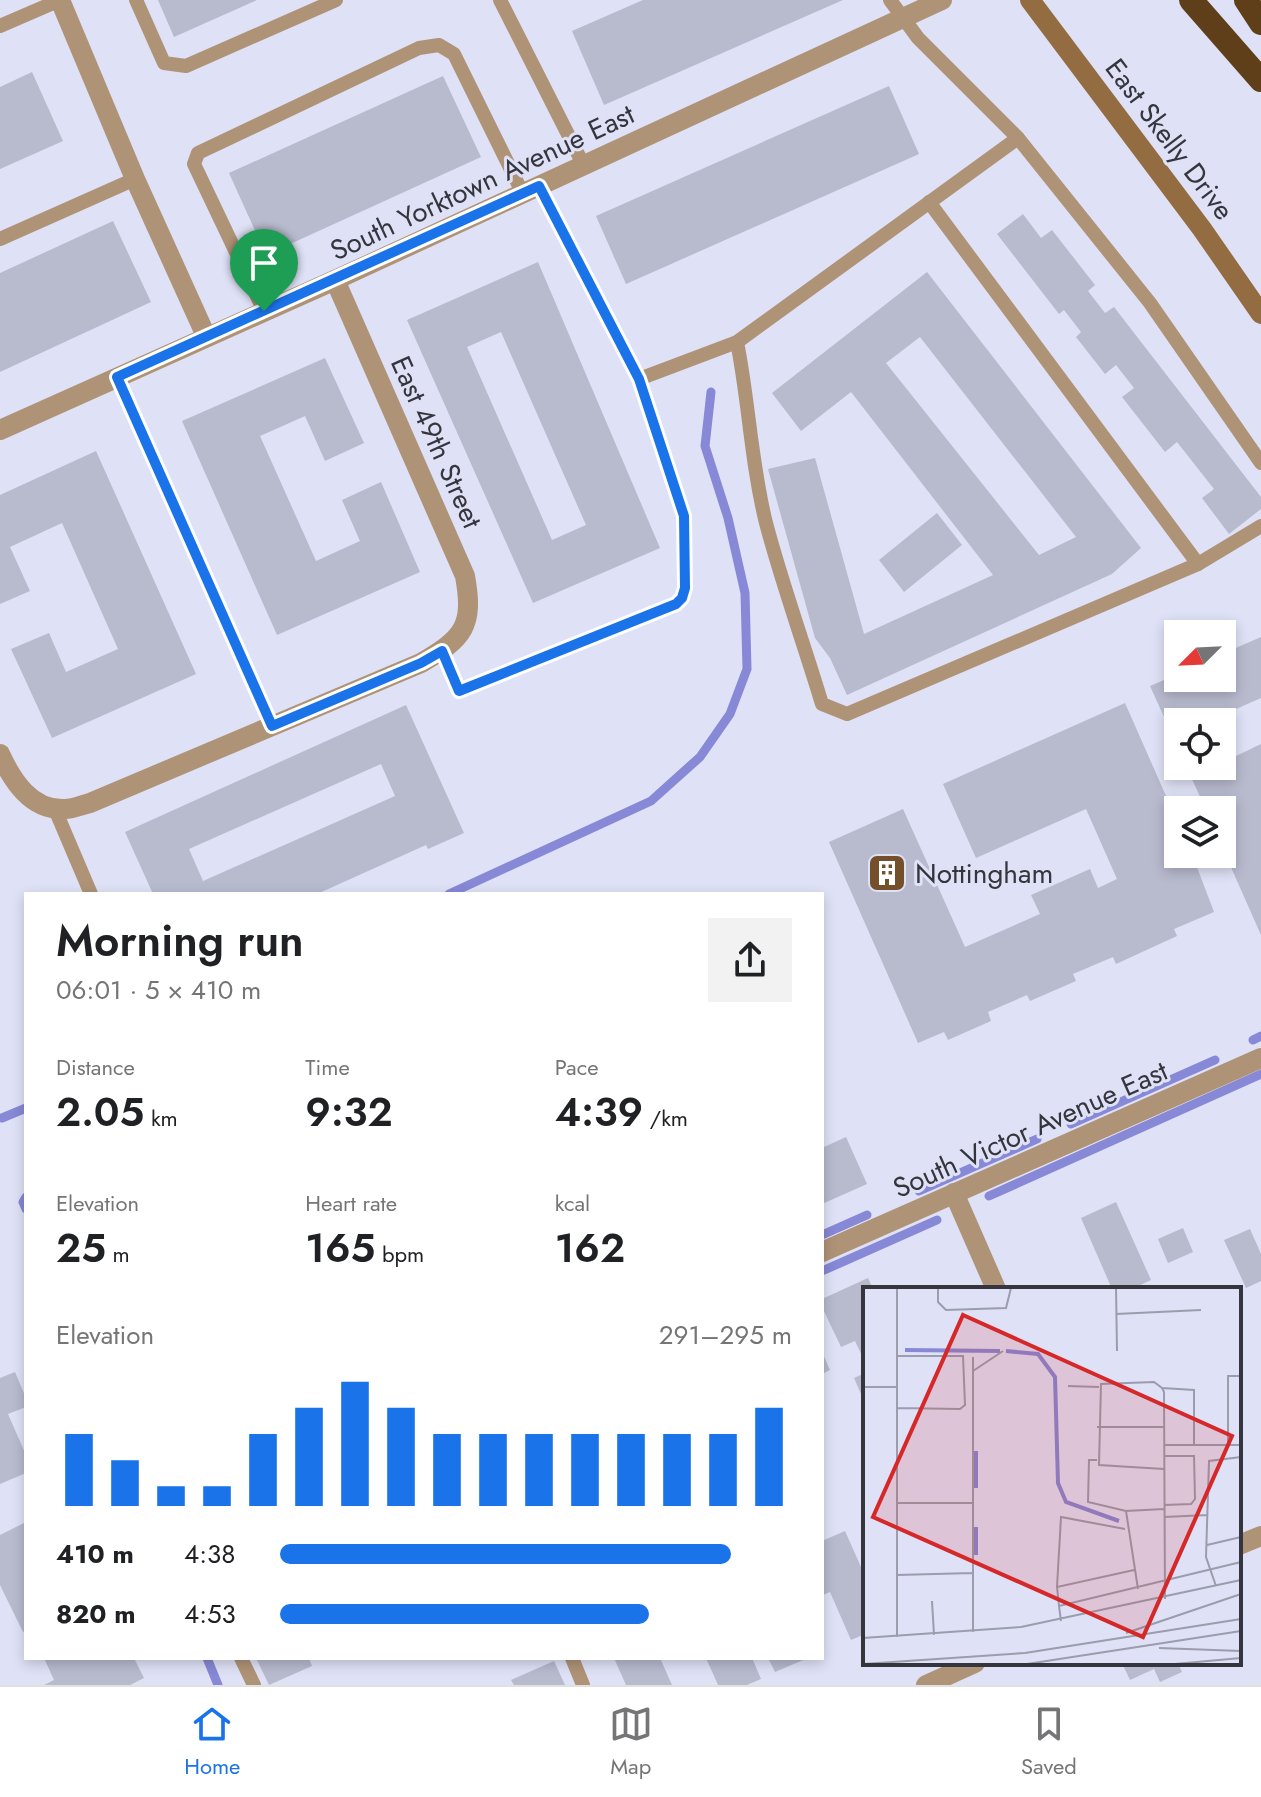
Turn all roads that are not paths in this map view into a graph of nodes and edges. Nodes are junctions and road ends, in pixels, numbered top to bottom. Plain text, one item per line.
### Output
1 (60, 0) edge
2 (136, 0) edge
3 (336, 0) edge
4 (500, 0) edge
5 (890, 0) edge
6 (942, 0) edge
7 (1030, 0) edge
8 (1191, 0) edge
9 (1246, 0) edge
10 (904, 18) junction
11 (1261, 23) edge
12 (0, 26) edge
13 (1261, 80) edge
14 (1018, 138) junction
15 (584, 166) junction
16 (135, 179) junction
17 (531, 190) junction
18 (929, 202) junction
19 (0, 239) edge
20 (335, 280) junction
21 (264, 311) junction
22 (1261, 314) edge
23 (206, 336) junction
24 (737, 342) junction
25 (117, 377) junction
26 (639, 379) junction
27 (0, 430) edge
28 (1261, 463) edge
29 (1261, 526) edge
30 (1198, 564) junction
31 (442, 651) junction
32 (272, 726) junction
33 (0, 754) edge
34 (47, 806) junction
35 (90, 892) edge
36 (1261, 1058) edge
37 (954, 1193) junction
38 (824, 1251) edge
39 (995, 1287) edge
40 (1261, 1536) edge
41 (1241, 1544) edge
42 (242, 1660) edge
43 (573, 1660) edge
44 (971, 1665) edge
45 (254, 1685) edge
46 (583, 1685) edge
47 (926, 1685) edge

1 - 12 lane
1 - 16 street
2 - 3 lane
4 - 15 lane
5 - 10 lane
6 - 10 street, South Yorktown Avenue East
7 - 22 main road, East Skelly Drive
8 - 13 highway
9 - 11 highway
10 - 14 lane
10 - 15 street, South Yorktown Avenue East
14 - 18 lane
14 - 28 lane
15 - 17 street, South Yorktown Avenue East
16 - 19 lane
16 - 23 street
17 - 20 street, South Yorktown Avenue East
17 - 21 lane
17 - 26 lane
18 - 24 lane
18 - 30 lane
20 - 21 street, South Yorktown Avenue East
20 - 31 street, East 49th Street
21 - 23 street, South Yorktown Avenue East
23 - 25 street, South Yorktown Avenue East
24 - 26 lane
24 - 30 lane
25 - 27 street, South Yorktown Avenue East
25 - 32 lane
26 - 31 lane
29 - 30 lane
31 - 32 street
32 - 34 street
33 - 34 street
34 - 35 lane
36 - 37 street, South Victor Avenue East
37 - 38 street, South Victor Avenue East
37 - 39 street
40 - 41 street
42 - 45 lane
43 - 46 lane
44 - 47 street

